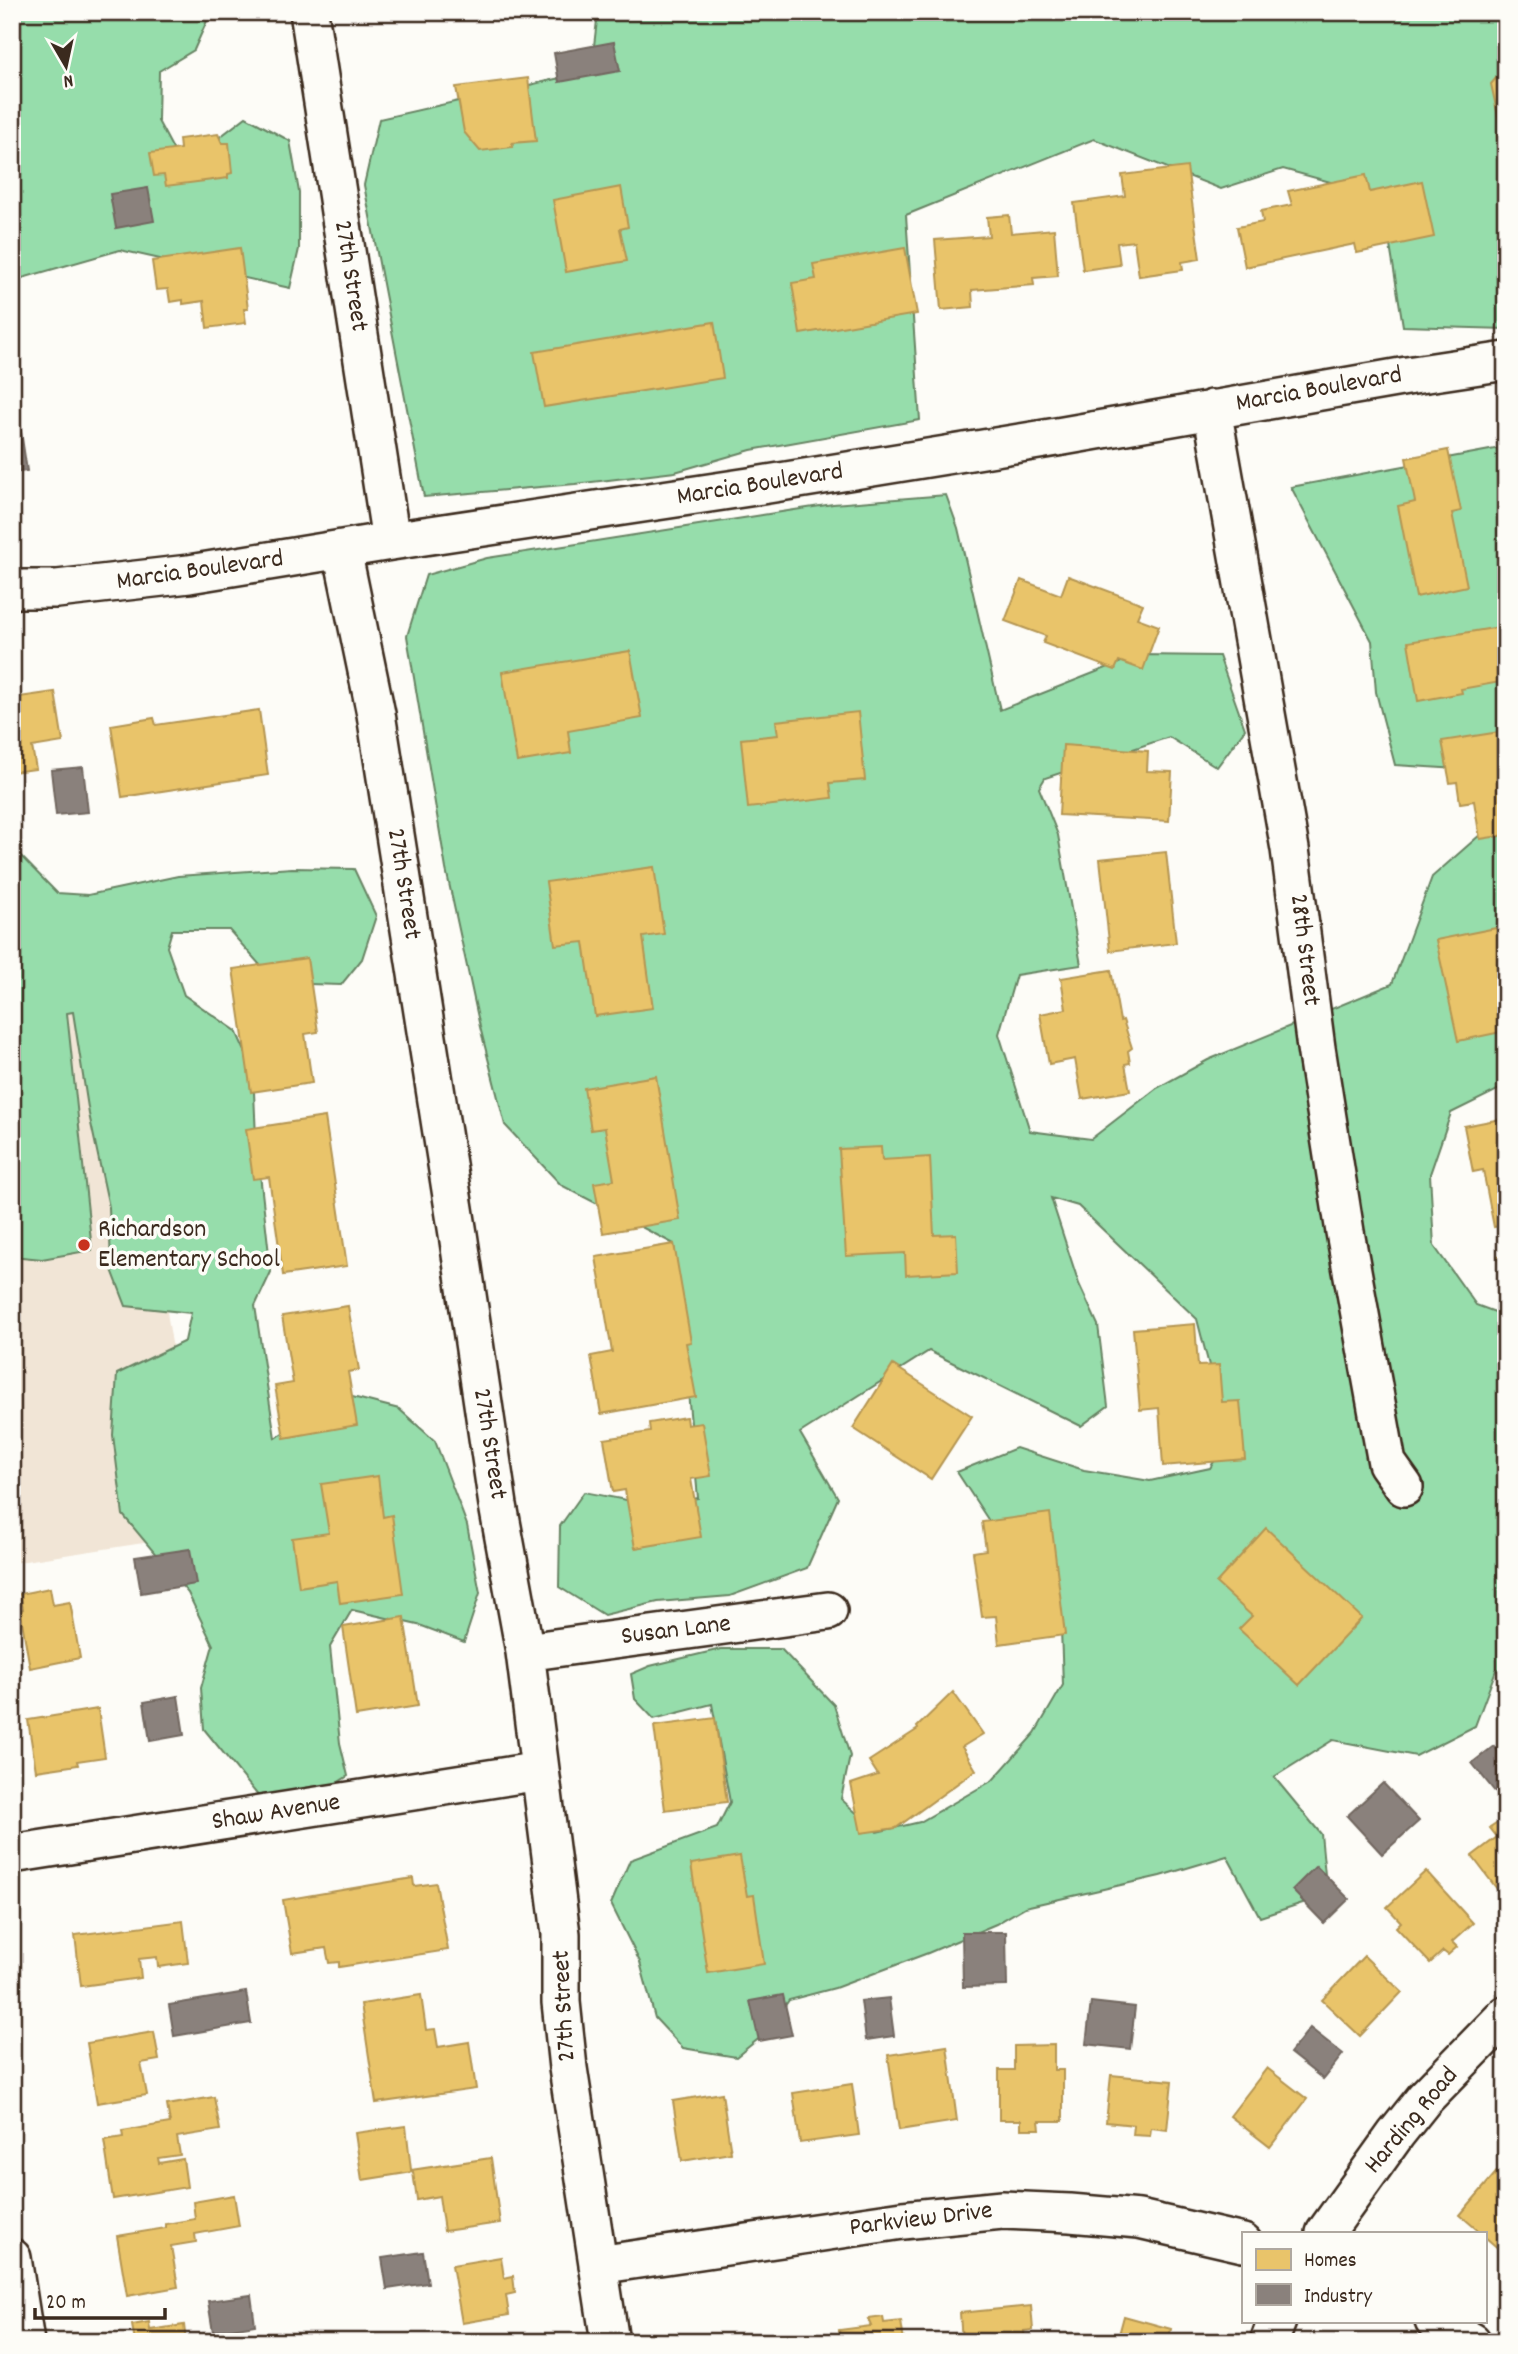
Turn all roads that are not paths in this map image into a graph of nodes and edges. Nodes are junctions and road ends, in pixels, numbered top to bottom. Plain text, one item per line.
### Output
1 (309, 12) edge
2 (1506, 361) edge
3 (1212, 409) junction
4 (391, 541) junction
5 (342, 550) junction
6 (12, 589) edge
7 (1404, 1487) dead end
8 (828, 1611) dead end
9 (525, 1652) junction
10 (540, 1771) junction
11 (12, 1854) edge
12 (1506, 2015) edge
13 (1326, 2232) edge
14 (1242, 2243) edge
15 (12, 2258) edge
16 (598, 2265) junction
17 (1277, 2322) edge
18 (1436, 2322) edge
19 (25, 2342) edge
20 (610, 2342) edge
21 (1269, 2342) edge
22 (1472, 2342) edge

1 - 4 street, 27th Street
2 - 3 street, Marcia Boulevard
3 - 4 street, Marcia Boulevard
3 - 7 street, 28th Street
4 - 5 street, Marcia Boulevard
5 - 6 street, Marcia Boulevard
5 - 9 street, 27th Street
8 - 9 street, Susan Lane
9 - 10 street, 27th Street
10 - 11 street, Shaw Avenue
10 - 16 street, 27th Street
12 - 13 street, Harding Road
14 - 16 street, Parkview Drive
15 - 19 street
16 - 20 street, 27th Street
17 - 21 street
18 - 22 street

